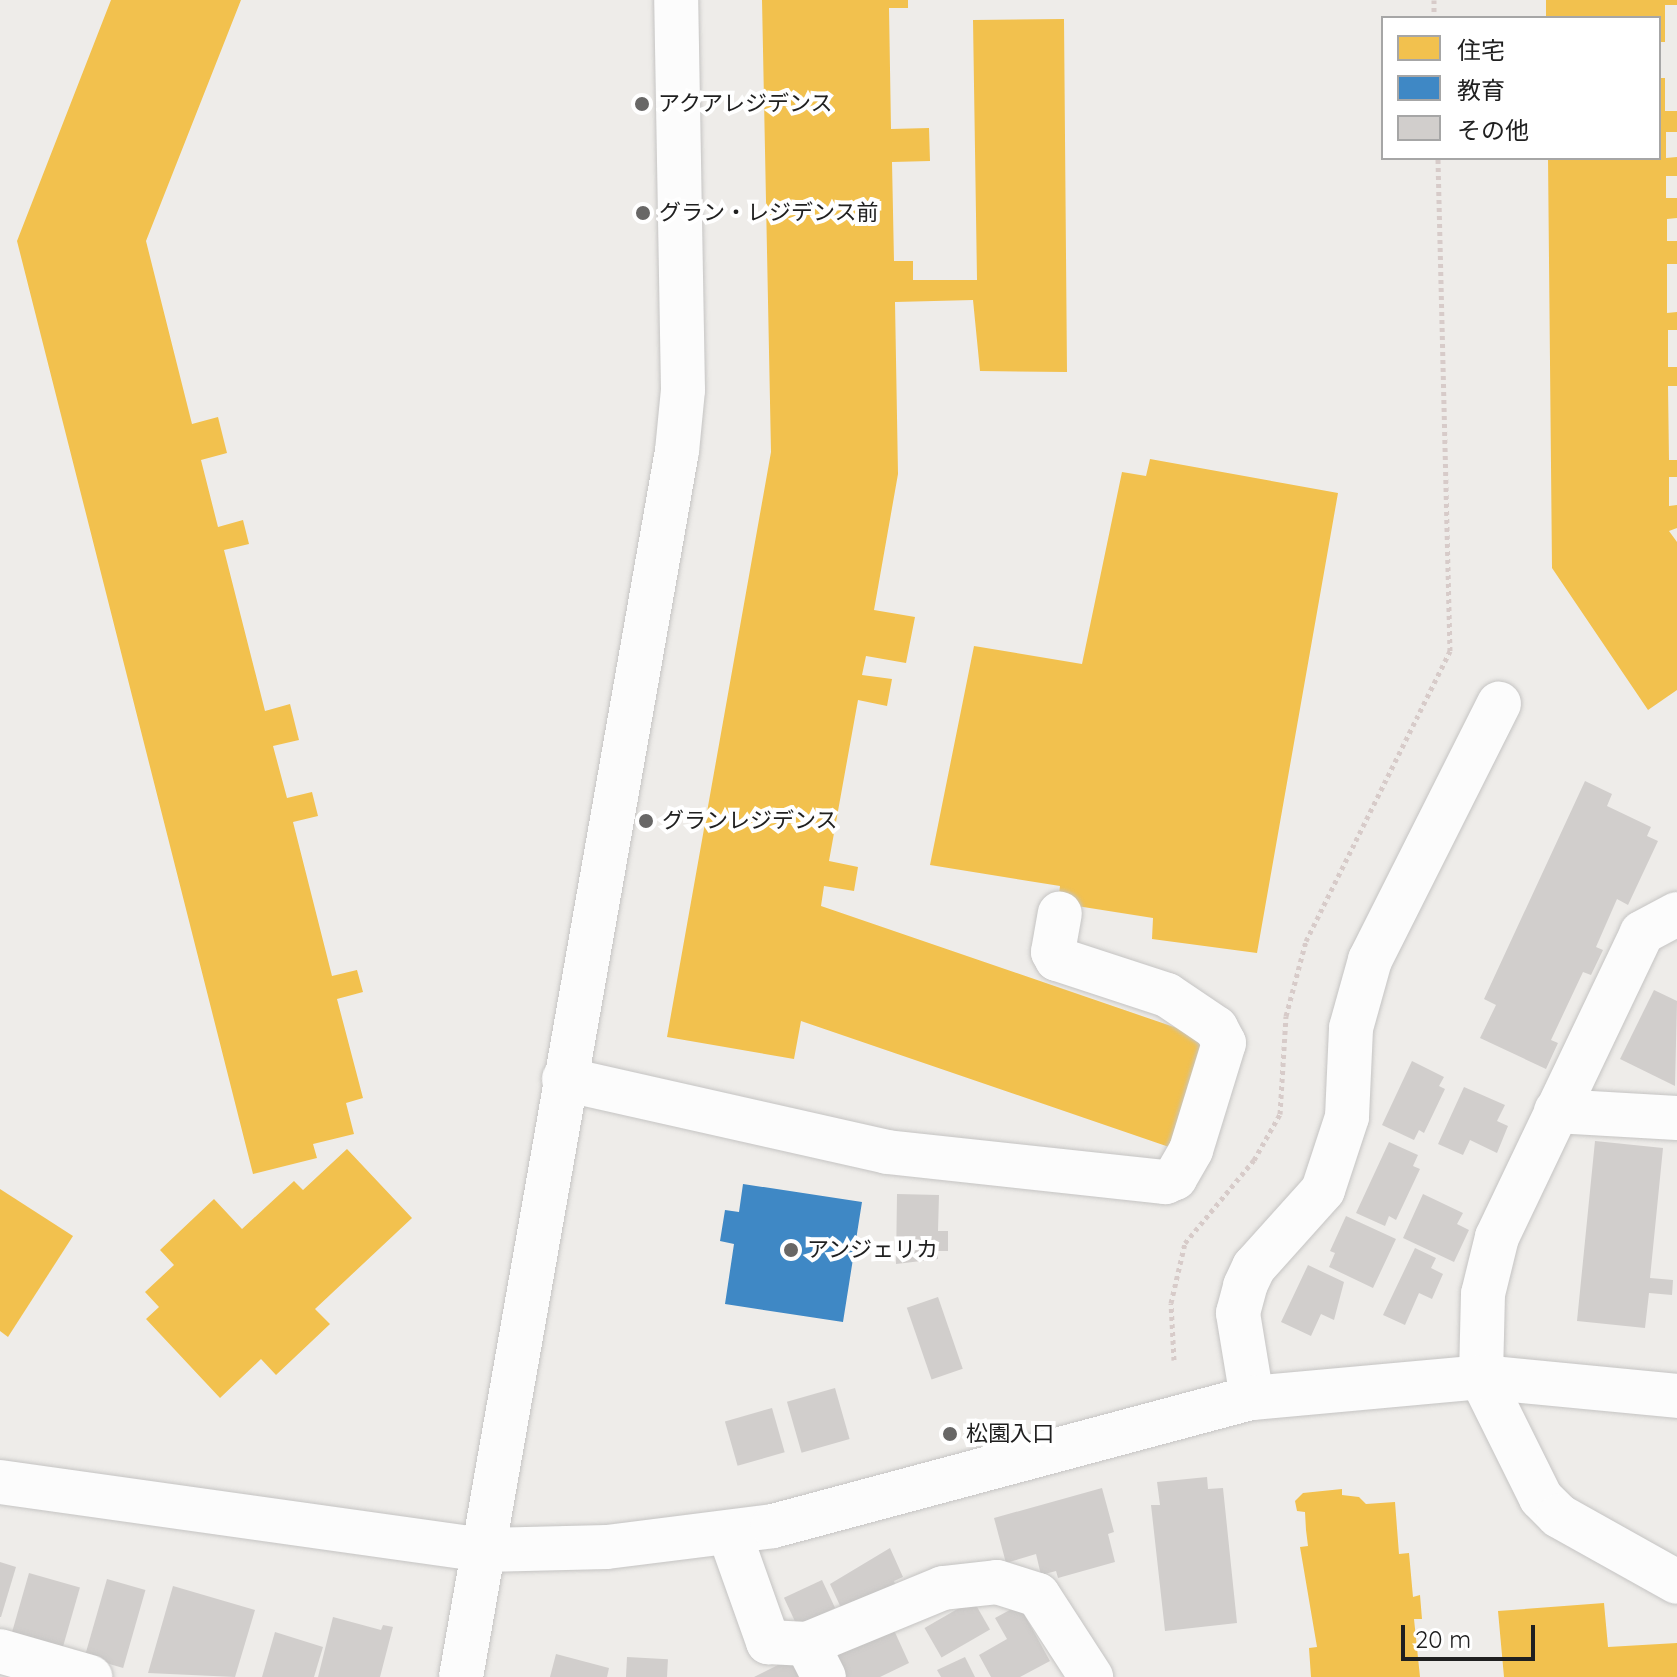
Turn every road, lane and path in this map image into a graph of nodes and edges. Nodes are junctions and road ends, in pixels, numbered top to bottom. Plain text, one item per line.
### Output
1 (676, 0) edge
2 (1438, 160) edge
3 (1499, 704) dead end
4 (1060, 914) dead end
5 (1677, 914) edge
6 (564, 1079) junction
7 (1556, 1111) junction
8 (1677, 1118) edge
9 (1174, 1360) dead end
10 (1481, 1377) junction
11 (1677, 1396) edge
12 (1252, 1398) junction
13 (0, 1482) edge
14 (730, 1535) junction
15 (484, 1550) junction
16 (1677, 1582) edge
17 (0, 1651) edge
18 (816, 1661) edge
19 (90, 1677) edge
20 (461, 1677) edge
21 (1091, 1677) edge

1 - 6 street
2 - 9 path
3 - 12 street
4 - 6 street
5 - 7 street
6 - 15 street
7 - 8 street
7 - 10 street
10 - 11 street
10 - 12 street
10 - 16 street
12 - 14 street
13 - 15 street
14 - 15 street
14 - 18 street
15 - 20 street
17 - 19 street
18 - 21 street

